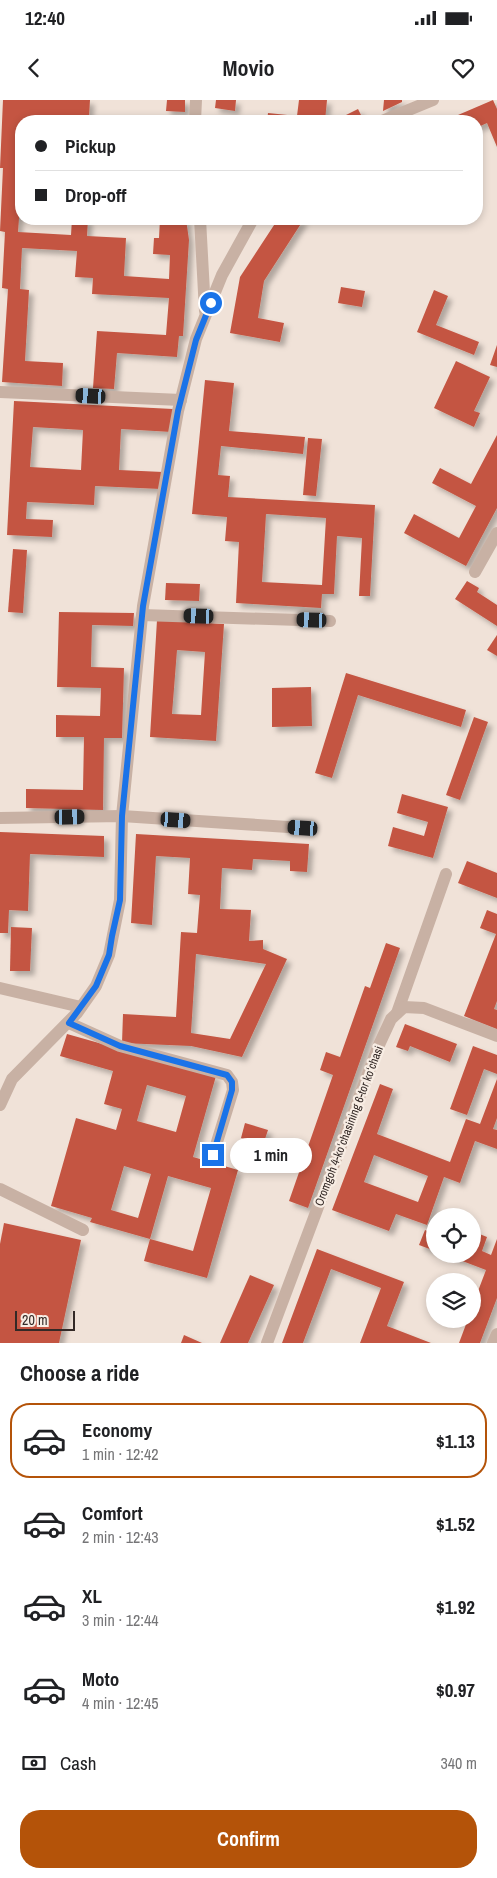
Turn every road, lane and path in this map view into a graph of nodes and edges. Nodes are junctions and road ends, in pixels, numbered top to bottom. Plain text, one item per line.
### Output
1 (196, 100) edge
2 (427, 101) edge
3 (195, 115) edge
4 (396, 115) edge
5 (200, 225) edge
6 (250, 225) edge
7 (205, 317) junction
8 (0, 392) edge
9 (181, 400) junction
10 (497, 534) edge
11 (475, 572) dead end
12 (142, 615) junction
13 (330, 620) dead end
14 (122, 816) junction
15 (0, 818) edge
16 (303, 828) dead end
17 (446, 874) dead end
18 (0, 988) edge
19 (81, 1007) junction
20 (397, 1013) junction
21 (69, 1023) junction
22 (497, 1036) edge
23 (0, 1106) edge
24 (213, 1155) dead end
25 (0, 1189) edge
26 (83, 1230) dead end
27 (497, 1334) edge
28 (267, 1343) edge
29 (494, 1343) edge

1 - 3 street
2 - 4 street
5 - 7 street
6 - 7 street
7 - 9 street
8 - 9 street
9 - 12 street
10 - 11 street
12 - 13 street
12 - 14 street
14 - 15 street
14 - 16 street
14 - 19 street
17 - 20 street, Oromgoh 4-koʻchasining 6-tor koʻchasi
18 - 19 street
19 - 21 street
20 - 22 street
20 - 28 street, Oromgoh 4-koʻchasining 6-tor koʻchasi
21 - 23 street
21 - 24 street
25 - 26 street
27 - 29 street

